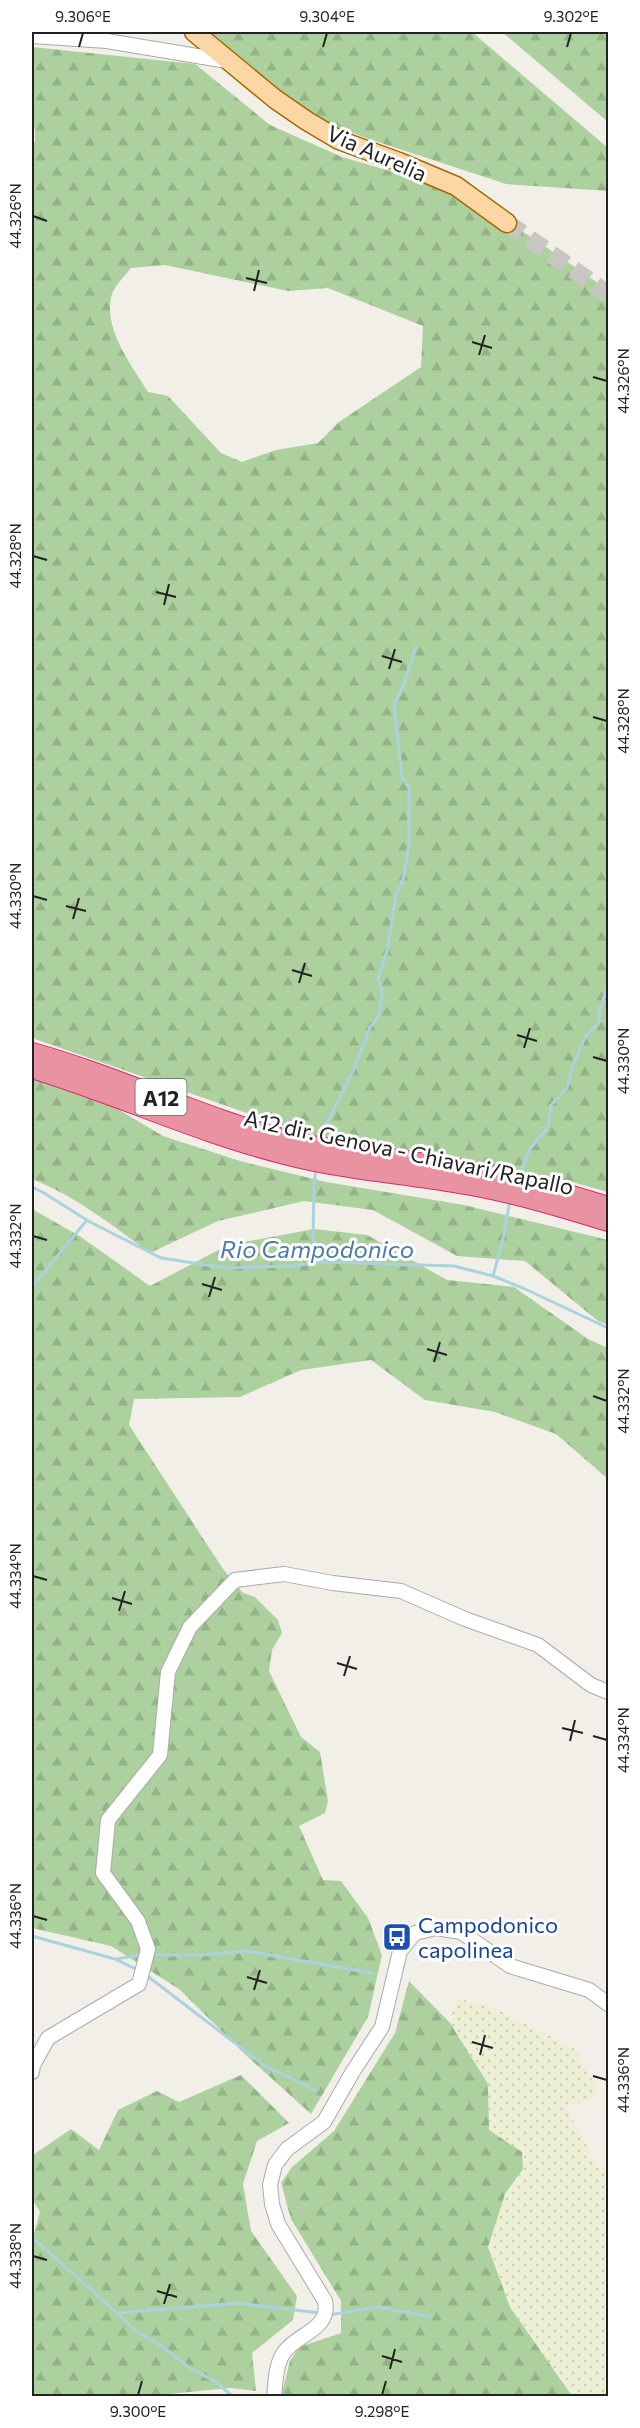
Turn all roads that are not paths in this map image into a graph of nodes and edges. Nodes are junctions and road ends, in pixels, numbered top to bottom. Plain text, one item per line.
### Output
1 (194, 32) edge
2 (32, 36) edge
3 (232, 61) junction
4 (456, 186) junction
5 (477, 190) dead end
6 (507, 223) tunnel mouth
7 (32, 1053) edge
8 (32, 1068) edge
9 (288, 1148) junction
10 (462, 1177) junction
11 (609, 1207) edge
12 (609, 1221) edge
13 (609, 1692) edge
14 (609, 2004) edge
15 (32, 2072) edge
16 (274, 2397) edge

1 - 3 main road, Via Aurelia
2 - 3 street
3 - 4 main road, Via Aurelia
4 - 5 street
4 - 6 main road, Via Aurelia
7 - 9 highway, A12
8 - 9 highway, A12 dir. Genova - Chiavari/Rapallo / A12
9 - 10 highway, A12 dir. Genova - Chiavari/Rapallo / A12
10 - 11 highway, A12
10 - 12 highway, A12 dir. Genova - Chiavari/Rapallo / A12
13 - 15 street
14 - 16 street

